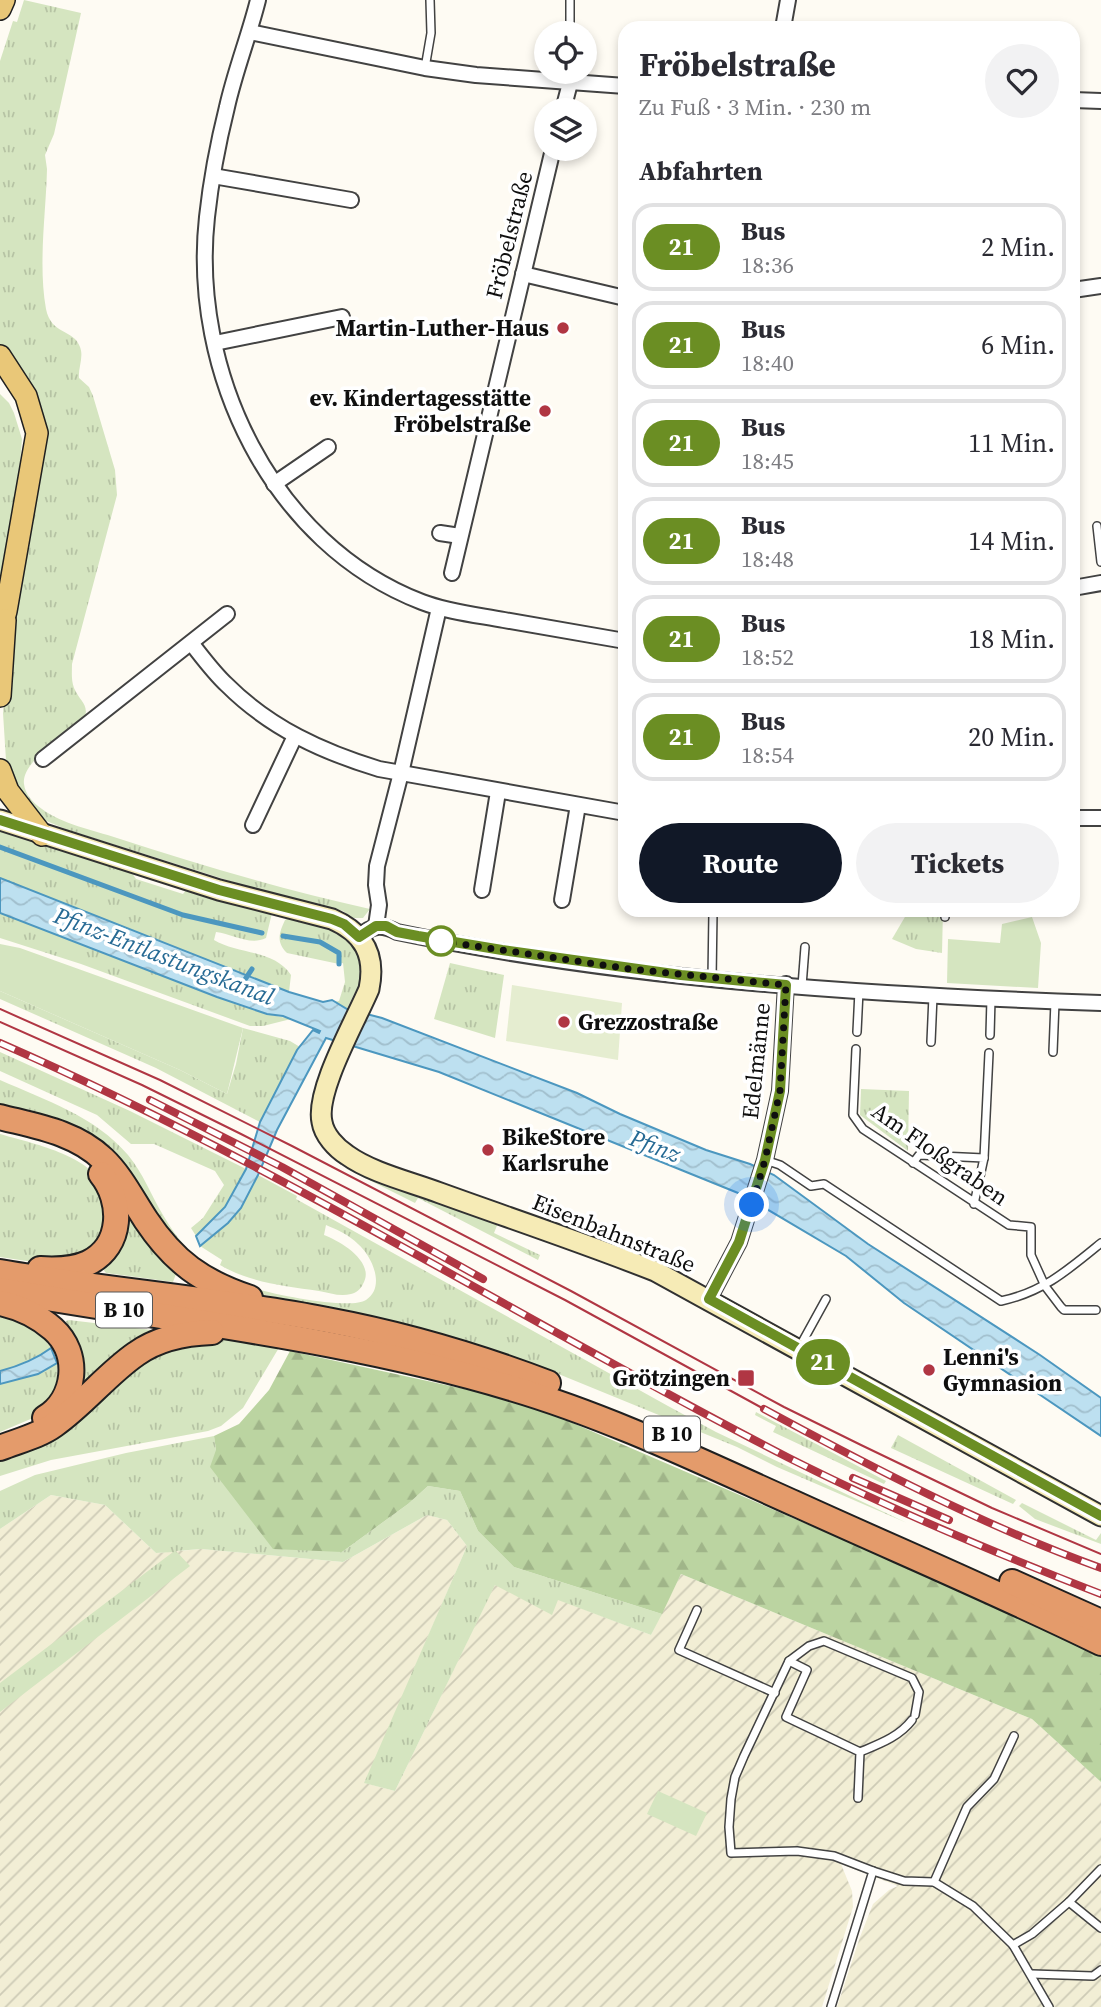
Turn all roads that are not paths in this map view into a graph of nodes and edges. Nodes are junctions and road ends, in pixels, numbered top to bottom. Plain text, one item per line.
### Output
1 (4, 0) edge
2 (258, 0) edge
3 (430, 0) edge
4 (570, 0) edge
5 (788, 0) edge
6 (0, 9) edge
7 (570, 21) edge
8 (784, 21) edge
9 (250, 32) junction
10 (425, 68) junction
11 (534, 75) edge
12 (597, 81) edge
13 (618, 85) edge
14 (1080, 100) edge
15 (1101, 101) edge
16 (551, 161) edge
17 (213, 176) junction
18 (351, 200) dead end
19 (523, 274) junction
20 (1101, 286) edge
21 (1080, 289) edge
22 (618, 296) edge
23 (342, 317) dead end
24 (215, 343) junction
25 (0, 356) edge
26 (0, 382) edge
27 (328, 447) dead end
28 (31, 468) junction
29 (274, 484) junction
30 (1097, 526) dead end
31 (440, 533) dead end
32 (460, 537) junction
33 (1101, 562) edge
34 (452, 573) dead end
35 (1101, 583) edge
36 (1080, 587) edge
37 (444, 609) junction
38 (6, 611) junction
39 (227, 614) dead end
40 (0, 632) edge
41 (618, 639) edge
42 (191, 644) junction
43 (0, 696) edge
44 (295, 736) junction
45 (43, 759) dead end
46 (0, 770) edge
47 (401, 773) junction
48 (498, 792) junction
49 (579, 806) junction
50 (618, 812) edge
51 (1080, 818) edge
52 (1101, 818) edge
53 (0, 820) edge
54 (253, 825) dead end
55 (42, 835) junction
56 (482, 890) dead end
57 (562, 900) dead end
58 (713, 917) edge
59 (376, 926) junction
60 (359, 937) junction
61 (804, 947) dead end
62 (712, 979) junction
63 (786, 985) junction
64 (802, 986) junction
65 (859, 990) junction
66 (933, 995) junction
67 (991, 999) junction
68 (1055, 1002) junction
69 (1101, 1003) edge
70 (857, 1032) dead end
71 (990, 1035) dead end
72 (932, 1042) dead end
73 (856, 1049) dead end
74 (1053, 1052) dead end
75 (989, 1053) dead end
76 (0, 1117) edge
77 (0, 1130) edge
78 (984, 1158) junction
79 (913, 1163) junction
80 (764, 1164) junction
81 (974, 1203) junction
82 (1101, 1243) edge
83 (0, 1270) edge
84 (1045, 1286) junction
85 (0, 1290) edge
86 (709, 1299) junction
87 (826, 1299) dead end
88 (0, 1303) edge
89 (1096, 1310) dead end
90 (293, 1314) junction
91 (269, 1333) junction
92 (799, 1349) junction
93 (0, 1438) edge
94 (0, 1448) edge
95 (1101, 1516) edge
96 (1032, 1600) junction
97 (697, 1610) dead end
98 (1101, 1614) edge
99 (1101, 1622) edge
100 (1101, 1634) edge
101 (1101, 1643) edge
102 (789, 1661) junction
103 (775, 1693) junction
104 (1014, 1736) dead end
105 (860, 1752) junction
106 (858, 1798) dead end
107 (1101, 1869) edge
108 (873, 1871) junction
109 (934, 1882) junction
110 (1069, 1902) junction
111 (1101, 1928) edge
112 (1013, 1945) junction
113 (1101, 1970) edge
114 (1032, 1974) junction
115 (831, 2007) edge
116 (1049, 2007) edge

1 - 6 main road
2 - 9 street
3 - 10 lane
4 - 7 lane
5 - 8 street
9 - 10 street
9 - 17 street
10 - 11 street
12 - 13 street
14 - 15 street
16 - 19 street, Fröbelstraße
17 - 18 street
17 - 24 street
19 - 22 street
19 - 32 street, Fröbelstraße
20 - 21 street
23 - 24 street
24 - 29 street
25 - 28 main road
26 - 28 main road
27 - 29 street
28 - 38 main road
29 - 37 street
30 - 33 lane
31 - 32 street
32 - 34 street, Fröbelstraße
35 - 36 street
37 - 41 street
37 - 47 street
38 - 40 main road
38 - 43 main road
39 - 42 street
42 - 44 street
42 - 45 street
44 - 47 street
44 - 54 street
46 - 55 main road
47 - 48 street
47 - 59 street
48 - 49 street
48 - 56 street
49 - 50 street
49 - 57 street
51 - 52 street
53 - 55 street
55 - 60 street
58 - 62 lane
59 - 60 street
59 - 62 street
60 - 86 street, Eisenbahnstraße
61 - 64 lane
62 - 63 street
63 - 64 street
63 - 80 street, Edelmänne
64 - 65 street
65 - 66 street
65 - 70 lane
66 - 67 street
66 - 72 lane
67 - 68 street
67 - 71 lane
68 - 69 street
68 - 74 lane
73 - 79 lane, Am Floßgraben
75 - 78 lane
76 - 90 highway
77 - 83 highway
78 - 79 lane
78 - 81 lane
79 - 81 lane, Am Floßgraben
80 - 84 lane
80 - 86 street, Edelmänne
81 - 84 lane, Am Floßgraben
82 - 84 lane
83 - 90 highway, B 10
84 - 89 lane, Am Floßgraben
85 - 91 highway, B 10
86 - 92 street, Eisenbahnstraße
87 - 92 lane
88 - 93 highway
90 - 96 highway, B 10
91 - 94 highway
91 - 96 highway, B 10
92 - 95 street, Eisenbahnstraße
96 - 98 highway
96 - 99 highway, B 10
96 - 100 highway, B 10
96 - 101 highway
97 - 103 lane
102 - 103 lane
102 - 105 lane
102 - 105 lane
103 - 108 lane
104 - 109 lane
105 - 106 lane
107 - 110 lane
108 - 109 lane
108 - 115 lane
109 - 112 lane
110 - 111 lane
110 - 112 lane
112 - 114 lane
113 - 114 lane
114 - 116 lane

